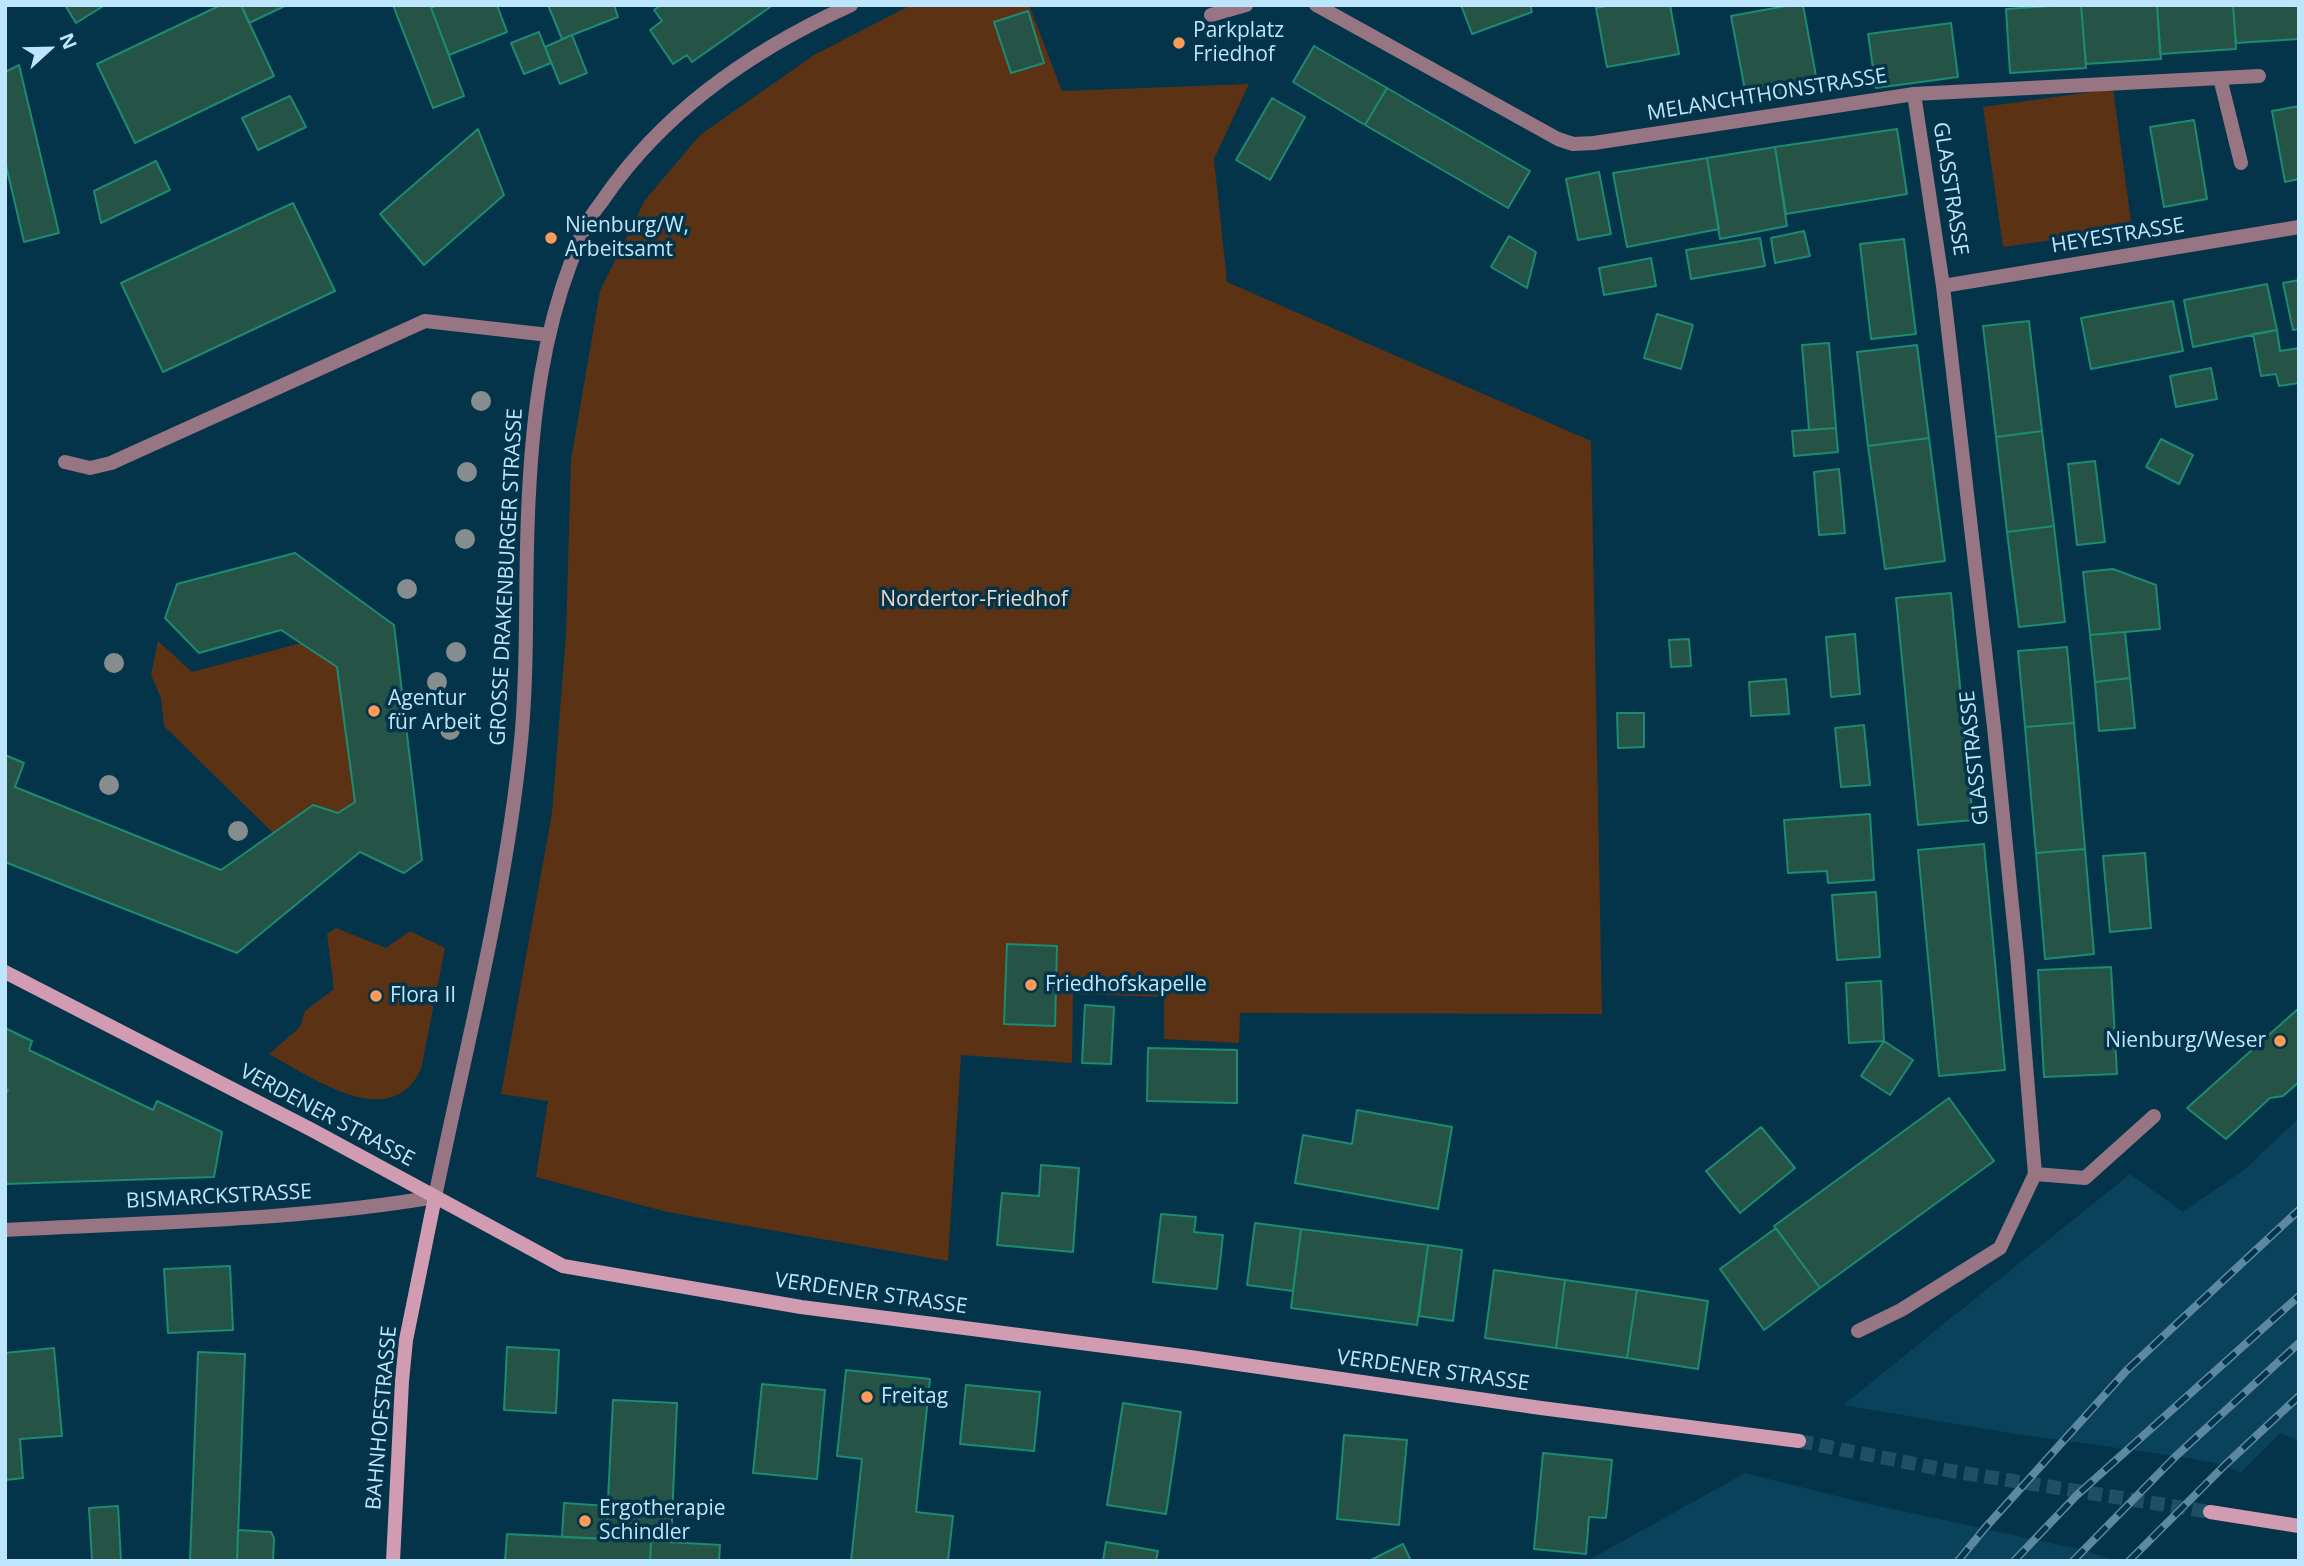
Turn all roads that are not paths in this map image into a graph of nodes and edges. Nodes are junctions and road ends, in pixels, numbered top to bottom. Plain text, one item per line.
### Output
1 (851, 5) edge
2 (1246, 5) edge
3 (1316, 5) edge
4 (1211, 15) dead end
5 (2259, 76) dead end
6 (2220, 78) junction
7 (1914, 94) junction
8 (2241, 163) dead end
9 (2299, 227) edge
10 (1943, 286) junction
11 (548, 335) junction
12 (65, 462) dead end
13 (5, 972) edge
14 (2154, 1116) dead end
15 (2035, 1174) junction
16 (435, 1197) junction
17 (5, 1230) edge
18 (1858, 1331) dead end
19 (1799, 1441) tunnel mouth
20 (2210, 1512) tunnel mouth
21 (2299, 1525) edge
22 (393, 1561) edge

1 - 11 street, GROSSE DRAKENBURGER STRASSE
2 - 4 street
3 - 7 street, MELANCHTHONSTRASSE
5 - 6 street, MELANCHTHONSTRASSE
6 - 7 street, MELANCHTHONSTRASSE
6 - 8 street
7 - 10 street, GLASSTRASSE
9 - 10 street, HEYESTRASSE
10 - 15 street, GLASSTRASSE
11 - 12 street
11 - 16 street, GROSSE DRAKENBURGER STRASSE
13 - 16 main road, VERDENER STRASSE
14 - 15 street
15 - 18 street
16 - 17 street, BISMARCKSTRASSE
16 - 19 main road, VERDENER STRASSE
16 - 22 main road, BAHNHOFSTRASSE
20 - 21 main road

